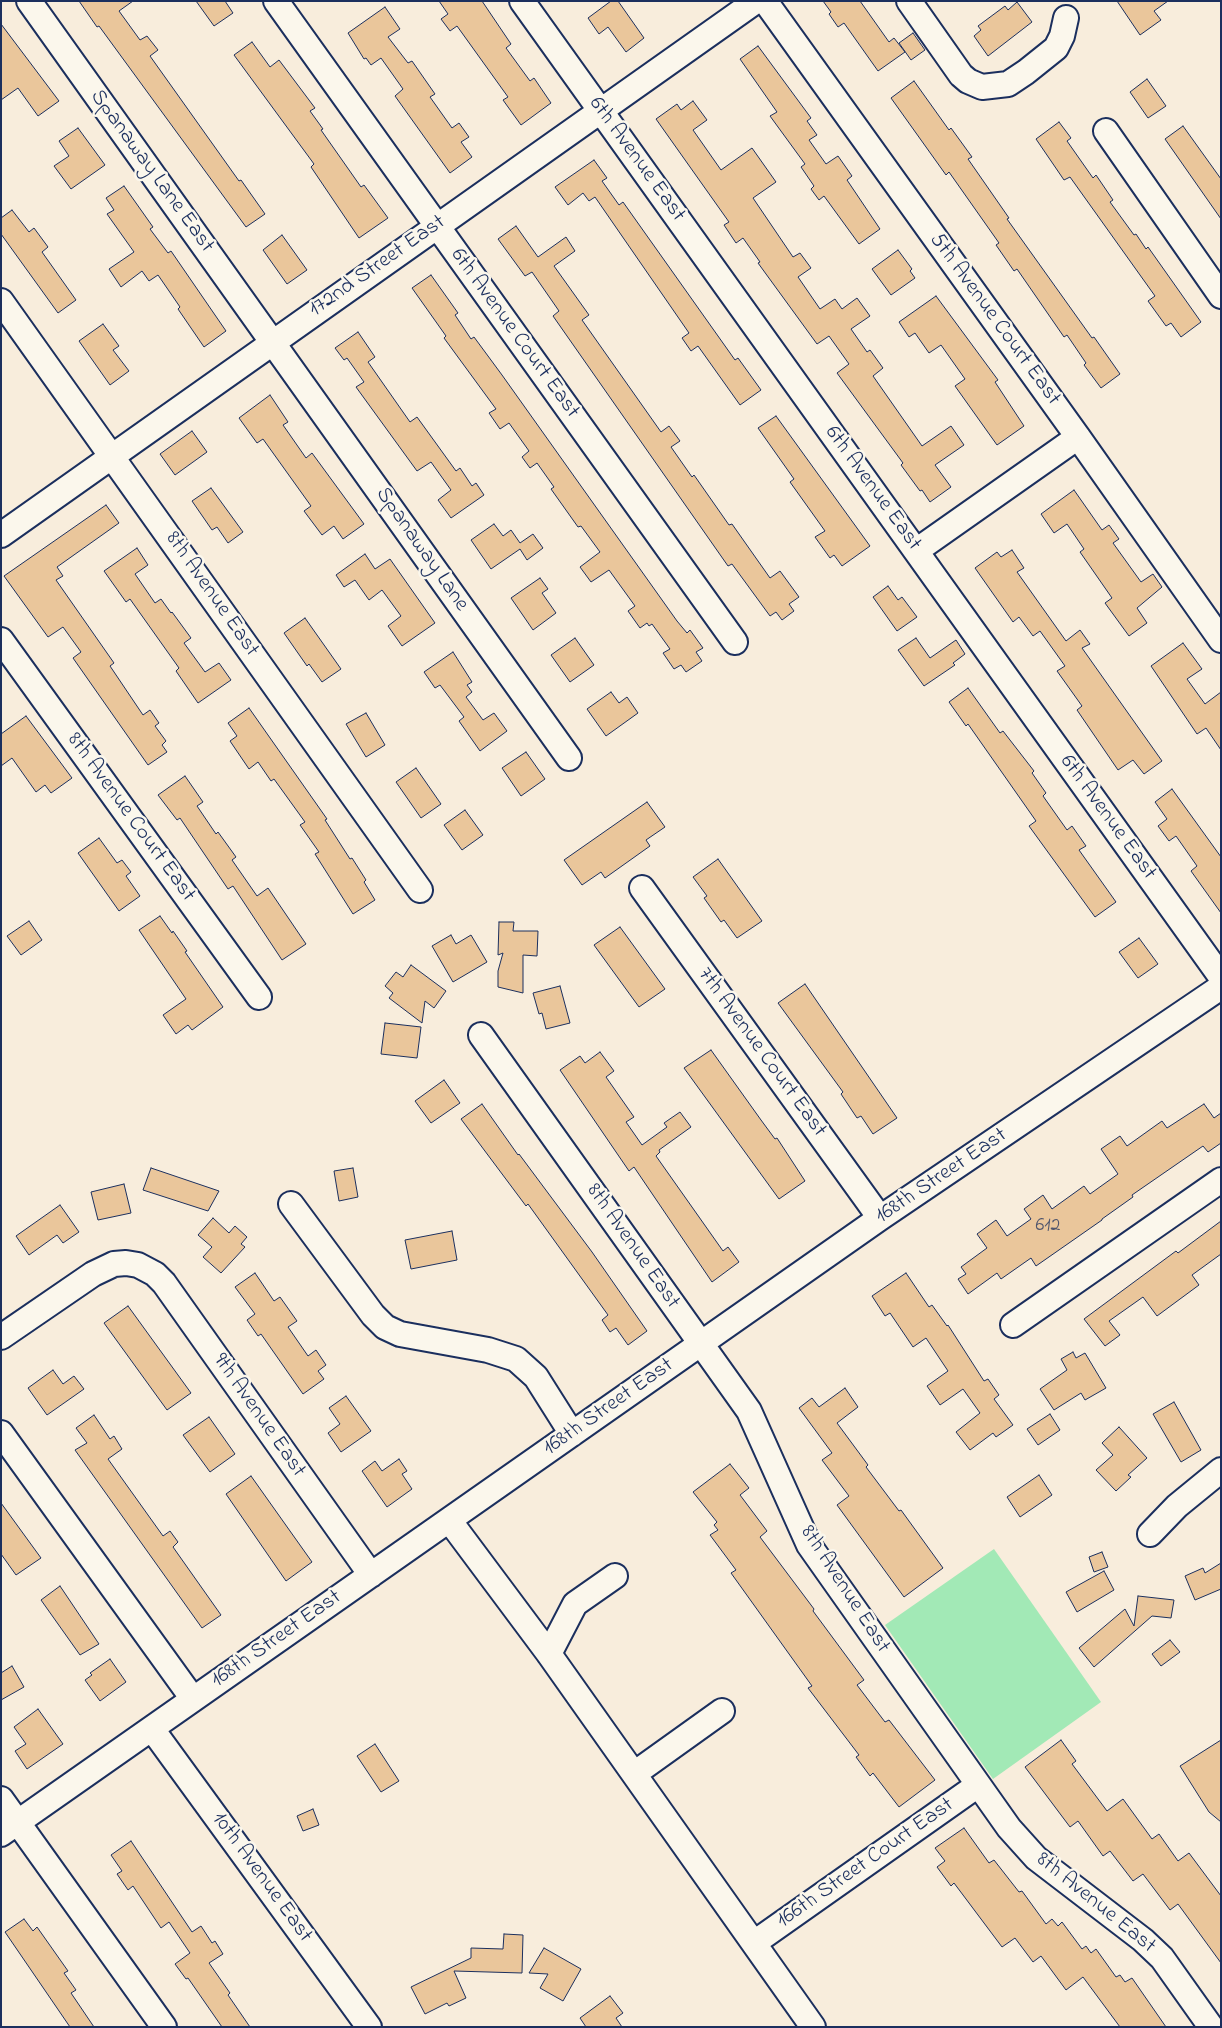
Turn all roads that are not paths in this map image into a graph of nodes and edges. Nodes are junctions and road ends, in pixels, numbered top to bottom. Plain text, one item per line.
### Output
1 (30, 1) edge
2 (276, 1) edge
3 (522, 1) edge
4 (756, 1) edge
5 (764, 1) edge
6 (909, 1) edge
7 (1066, 18) dead end
8 (601, 111) junction
9 (1106, 131) dead end
10 (436, 226) junction
11 (1221, 296) edge
12 (1, 301) edge
13 (273, 342) junction
14 (1078, 437) junction
15 (112, 456) junction
16 (1, 535) edge
17 (916, 551) junction
18 (1, 640) edge
19 (1221, 640) edge
20 (735, 642) dead end
21 (569, 758) dead end
22 (642, 888) dead end
23 (420, 890) dead end
24 (1221, 977) edge
25 (1221, 987) edge
26 (259, 997) dead end
27 (481, 1035) dead end
28 (1221, 1180) edge
29 (291, 1204) dead end
30 (880, 1218) junction
31 (1012, 1325) dead end
32 (1, 1337) edge
33 (700, 1344) junction
34 (1, 1434) edge
35 (572, 1434) junction
36 (1221, 1470) edge
37 (450, 1520) junction
38 (1150, 1534) dead end
39 (370, 1575) junction
40 (615, 1576) dead end
41 (549, 1654) junction
42 (193, 1699) junction
43 (722, 1711) dead end
44 (152, 1729) junction
45 (634, 1774) junction
46 (978, 1785) junction
47 (1, 1799) edge
48 (10, 1828) edge
49 (754, 1943) junction
50 (164, 2027) edge
51 (369, 2027) edge
52 (813, 2027) edge
53 (1211, 2027) edge

1 - 13 street, Spanaway Lane East
2 - 10 street, 6th Avenue Court East
3 - 8 street, 6th Avenue East
4 - 8 street, 172nd Street East
5 - 14 street, 5th Avenue Court East
6 - 7 street
8 - 10 street, 172nd Street East
8 - 17 street, 6th Avenue East
9 - 11 street
10 - 13 street, 172nd Street East
10 - 20 street, 6th Avenue Court East
12 - 15 street, 8th Avenue East
13 - 15 street, 172nd Street East
13 - 21 street, Spanaway Lane
14 - 17 street
14 - 19 street, 5th Avenue Court East
15 - 16 street, 172nd Street East
15 - 23 street, 8th Avenue East
17 - 24 street, 6th Avenue East
18 - 26 street, 8th Avenue Court East
22 - 30 street, 7th Avenue Court East
25 - 30 street, 168th Street East
27 - 33 street, 8th Avenue East
28 - 31 street
29 - 35 street
30 - 33 street, 168th Street East
32 - 39 street, 9th Avenue East
33 - 35 street, 168th Street East
33 - 46 street, 8th Avenue East
34 - 42 street
35 - 37 street, 168th Street East
36 - 38 street
37 - 39 street, 168th Street East
37 - 41 street
39 - 42 street, 168th Street East
40 - 41 street
41 - 45 street
42 - 44 street, 168th Street East
43 - 45 street
44 - 48 street, 168th Street East
44 - 51 street, 10th Avenue East
45 - 49 street
46 - 49 street, 166th Street Court East
46 - 53 street, 8th Avenue East
47 - 48 street
48 - 50 street
49 - 52 street

